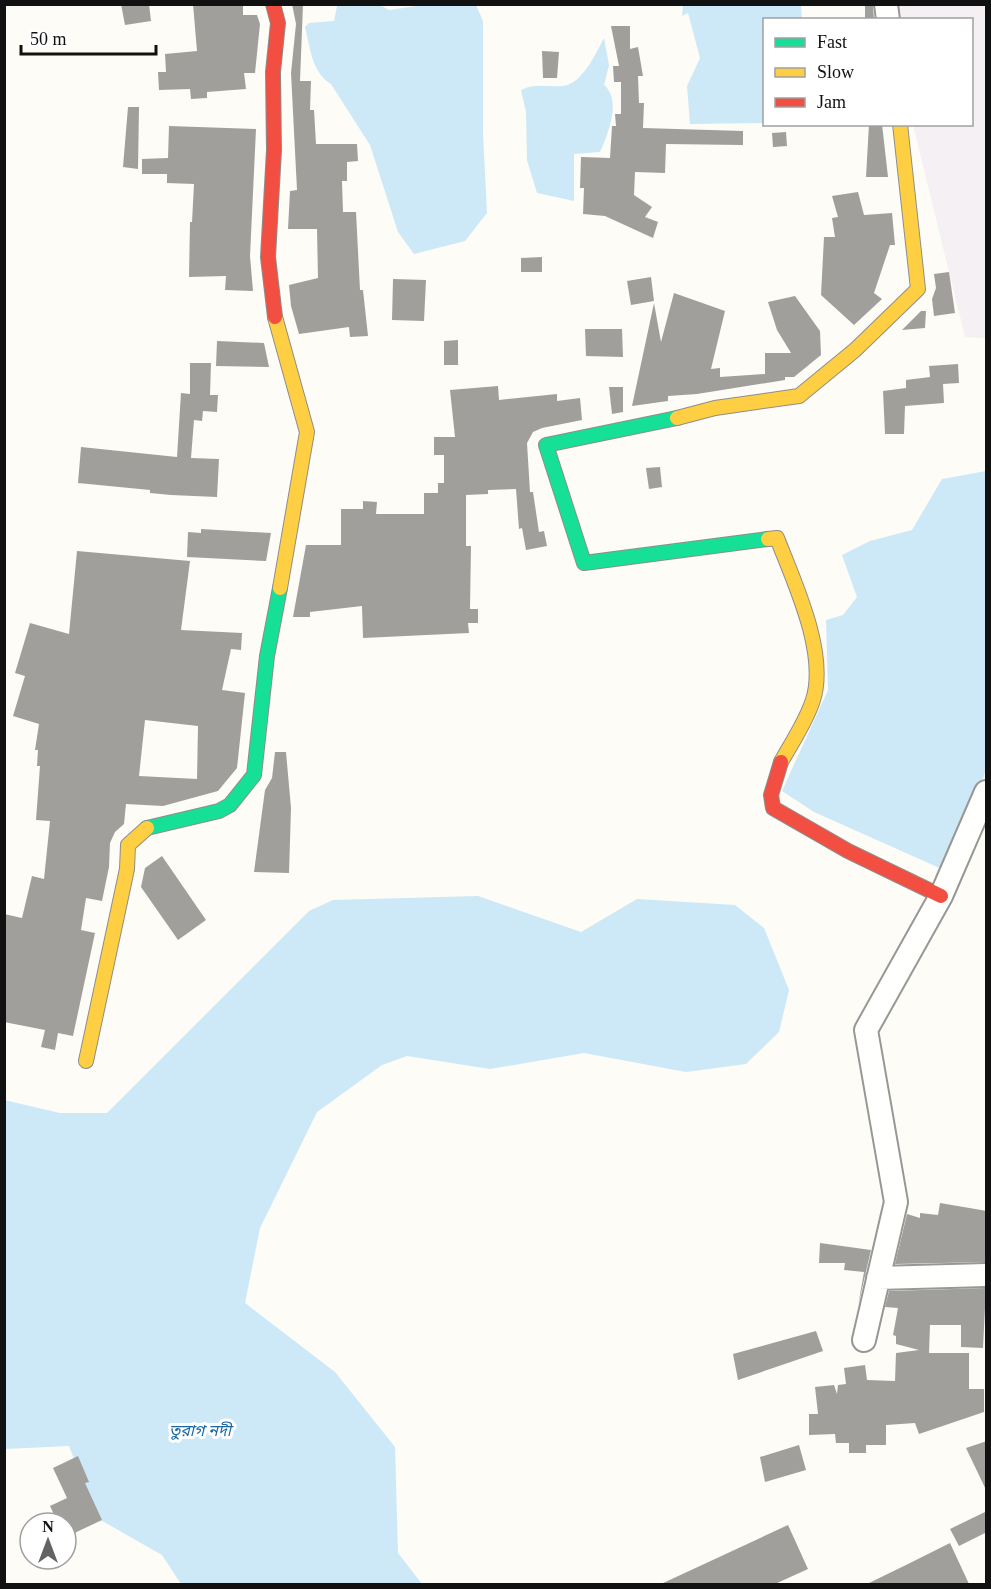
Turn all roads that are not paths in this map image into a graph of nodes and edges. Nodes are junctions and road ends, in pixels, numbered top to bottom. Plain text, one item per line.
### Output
1 (273, 4) edge
2 (900, 126) edge
3 (987, 792) edge
4 (941, 896) junction
5 (86, 1061) dead end
6 (987, 1275) edge
7 (878, 1278) junction
8 (864, 1340) dead end

1 - 5 street
2 - 4 street
3 - 4 street
4 - 7 street
6 - 7 street
7 - 8 street

